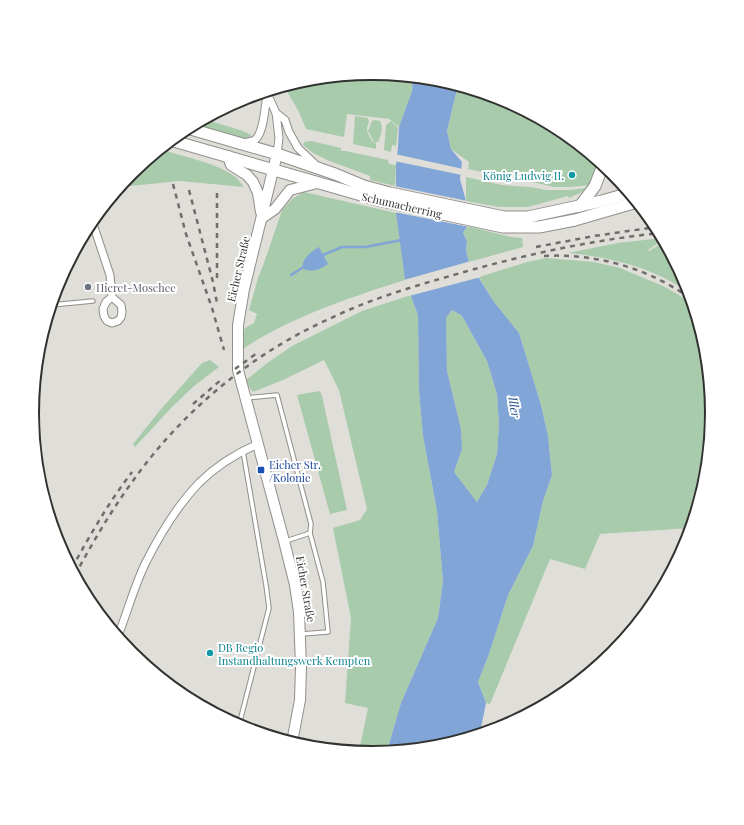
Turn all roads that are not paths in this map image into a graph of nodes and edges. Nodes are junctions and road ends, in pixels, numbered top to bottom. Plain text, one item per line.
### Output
1 (268, 96) edge
2 (266, 97) edge
3 (276, 113) junction
4 (196, 130) edge
5 (178, 142) edge
6 (242, 143) junction
7 (277, 154) junction
8 (228, 156) junction
9 (320, 169) junction
10 (273, 170) junction
11 (601, 171) edge
12 (317, 183) junction
13 (629, 201) edge
14 (630, 202) edge
15 (575, 206) junction
16 (262, 218) junction
17 (94, 228) edge
18 (112, 297) dead end
19 (93, 301) dead end
20 (57, 304) edge
21 (245, 399) junction
22 (258, 444) junction
23 (243, 451) junction
24 (310, 533) junction
25 (284, 541) junction
26 (120, 630) edge
27 (300, 634) junction
28 (241, 718) edge
29 (293, 736) edge

1 - 3 street
2 - 6 street
3 - 7 street
3 - 9 street
4 - 6 main road, Schumacherring
5 - 8 main road, Schumacherring
6 - 7 main road, Schumacherring
7 - 9 main road, Schumacherring
7 - 10 street, Eicher Straße
8 - 10 main road, Schumacherring
8 - 16 street
9 - 15 main road, Schumacherring
10 - 12 main road, Schumacherring
10 - 16 street, Eicher Straße
11 - 15 main road
12 - 14 main road, Schumacherring
12 - 16 street
13 - 15 main road, Schumacherring
16 - 21 street, Eicher Straße
17 - 18 street
19 - 20 lane
21 - 22 street, Eicher Straße
21 - 24 lane
22 - 23 street
22 - 25 street, Eicher Straße
23 - 26 street
23 - 28 lane
24 - 25 lane
24 - 27 lane
25 - 27 street, Eicher Straße
27 - 29 street, Eicher Straße

